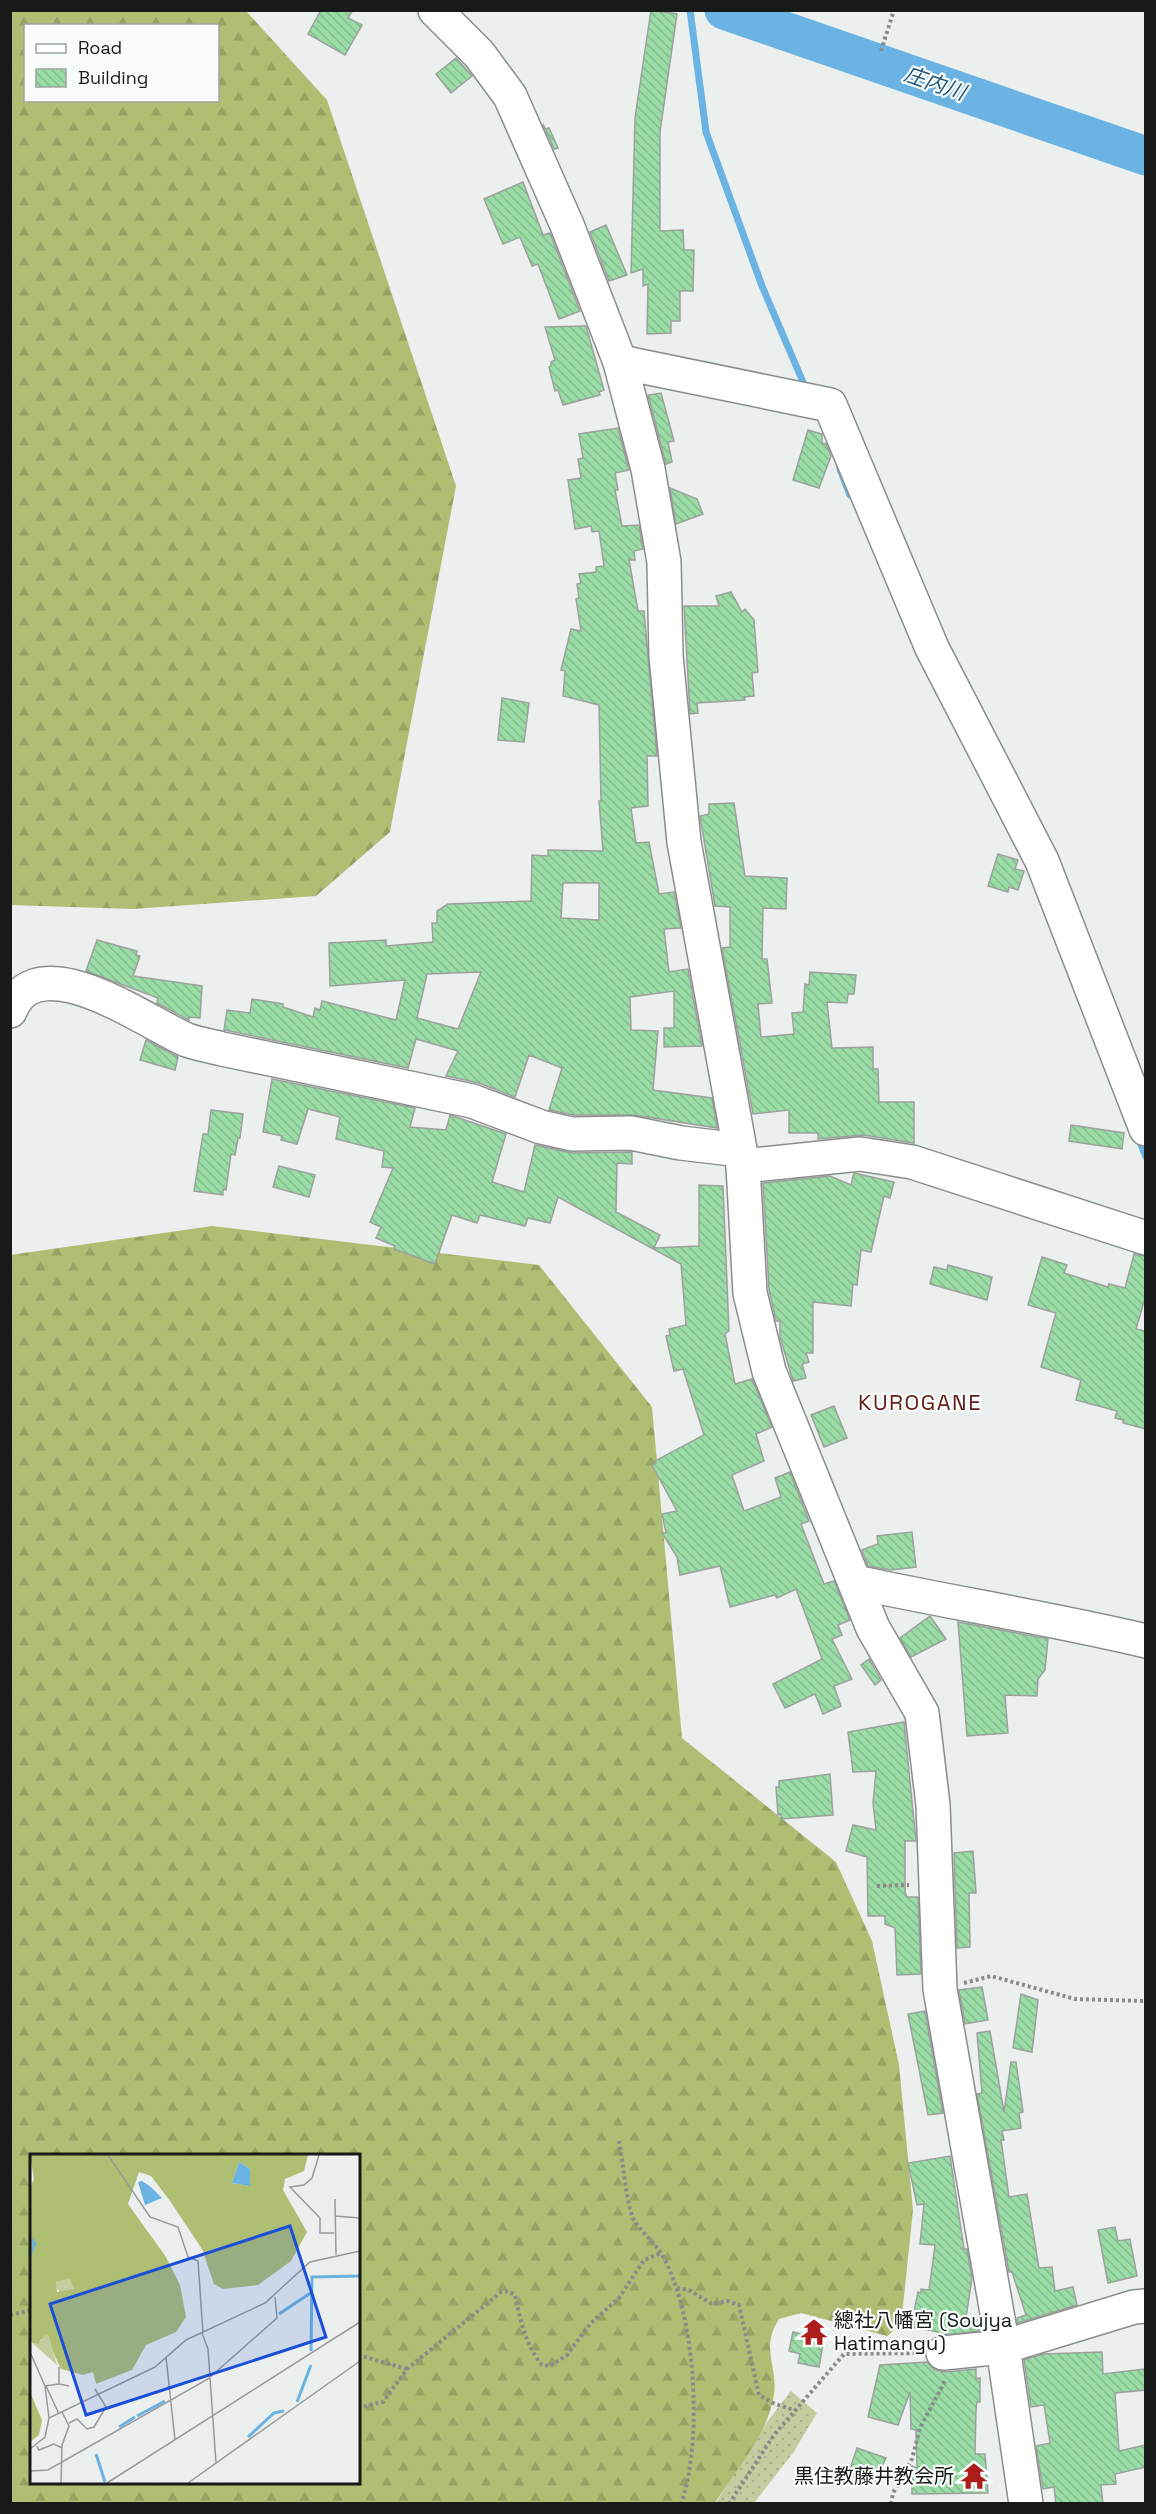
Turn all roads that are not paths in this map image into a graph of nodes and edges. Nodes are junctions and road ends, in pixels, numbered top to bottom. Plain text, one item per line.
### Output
1 (435, 10) edge
2 (620, 362) junction
3 (10, 1011) edge
4 (1146, 1129) edge
5 (742, 1158) junction
6 (1146, 1238) edge
7 (855, 1582) junction
8 (1146, 1641) edge
9 (1146, 2306) edge
10 (1003, 2347) junction
11 (949, 2353) road end
12 (1026, 2504) edge

1 - 2 street
2 - 4 street
2 - 5 street
3 - 5 street
5 - 6 street
5 - 7 street
7 - 8 street
7 - 10 street
9 - 10 street
10 - 11 street
10 - 12 street

